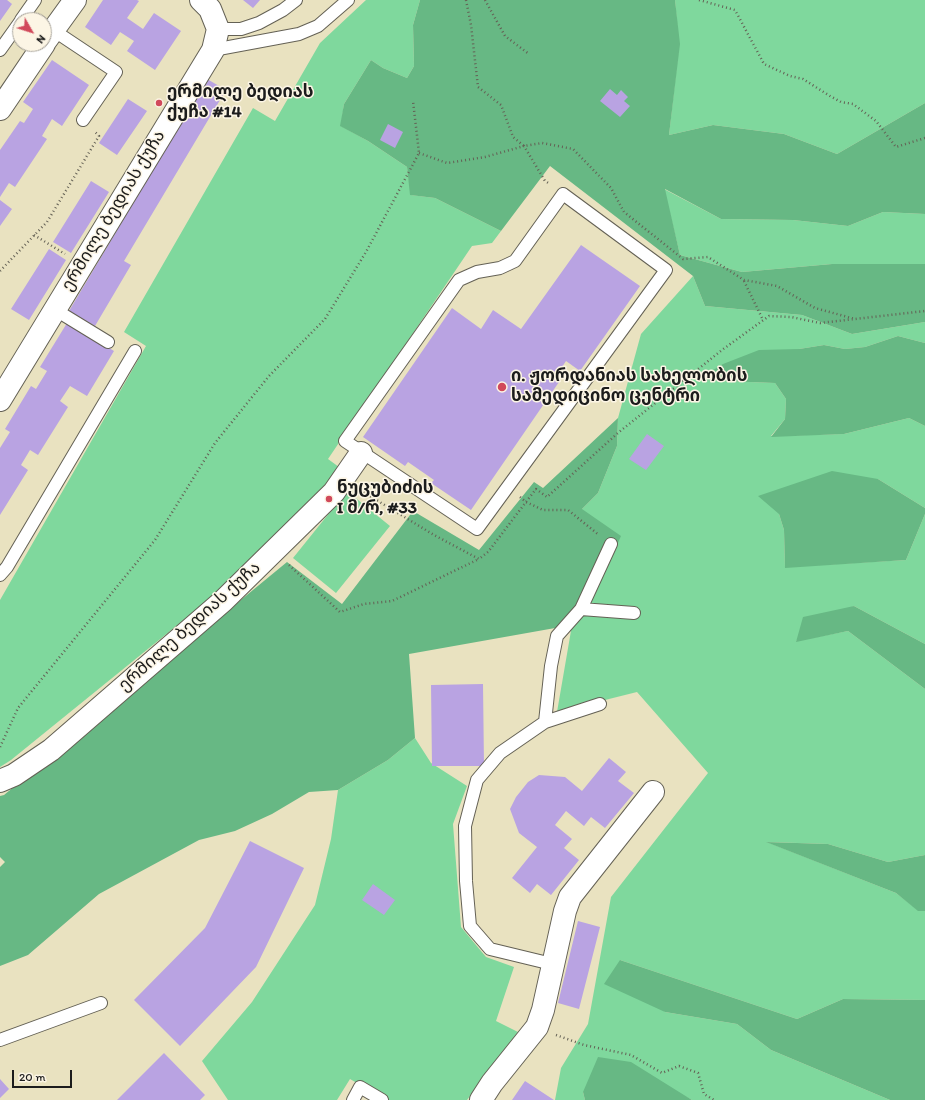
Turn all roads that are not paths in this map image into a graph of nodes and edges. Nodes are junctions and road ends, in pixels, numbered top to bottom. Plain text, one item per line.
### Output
1 (35, 0) edge
2 (75, 0) edge
3 (201, 0) edge
4 (296, 0) edge
5 (348, 0) edge
6 (27, 12) edge
7 (52, 32) edge
8 (12, 33) edge
9 (216, 40) junction
10 (52, 41) edge
11 (0, 50) edge
12 (38, 52) edge
13 (0, 109) edge
14 (83, 120) road end
15 (54, 309) junction
16 (108, 342) dead end
17 (135, 351) dead end
18 (0, 400) edge
19 (361, 453) junction
20 (611, 544) road end
21 (0, 575) edge
22 (581, 609) junction
23 (634, 613) dead end
24 (600, 704) dead end
25 (545, 722) junction
26 (0, 781) edge
27 (653, 792) dead end
28 (552, 964) junction
29 (101, 1003) dead end
30 (0, 1040) edge
31 (353, 1100) edge
32 (382, 1100) edge
33 (481, 1100) edge

1 - 6 lane
2 - 7 street
3 - 9 street
4 - 9 lane
5 - 9 lane
8 - 11 lane
9 - 15 street, ერმილე ბედიას ქუჩა
10 - 14 lane
12 - 13 street
15 - 16 lane
15 - 18 street, ერმილე ბედიას ქუჩა
17 - 21 lane
19 - 19 lane
19 - 26 street, ერმილე ბედიას ქუჩა
20 - 22 lane
22 - 23 lane
22 - 25 lane
24 - 25 lane
25 - 28 lane
27 - 28 street
28 - 33 street
29 - 30 lane
31 - 32 lane

